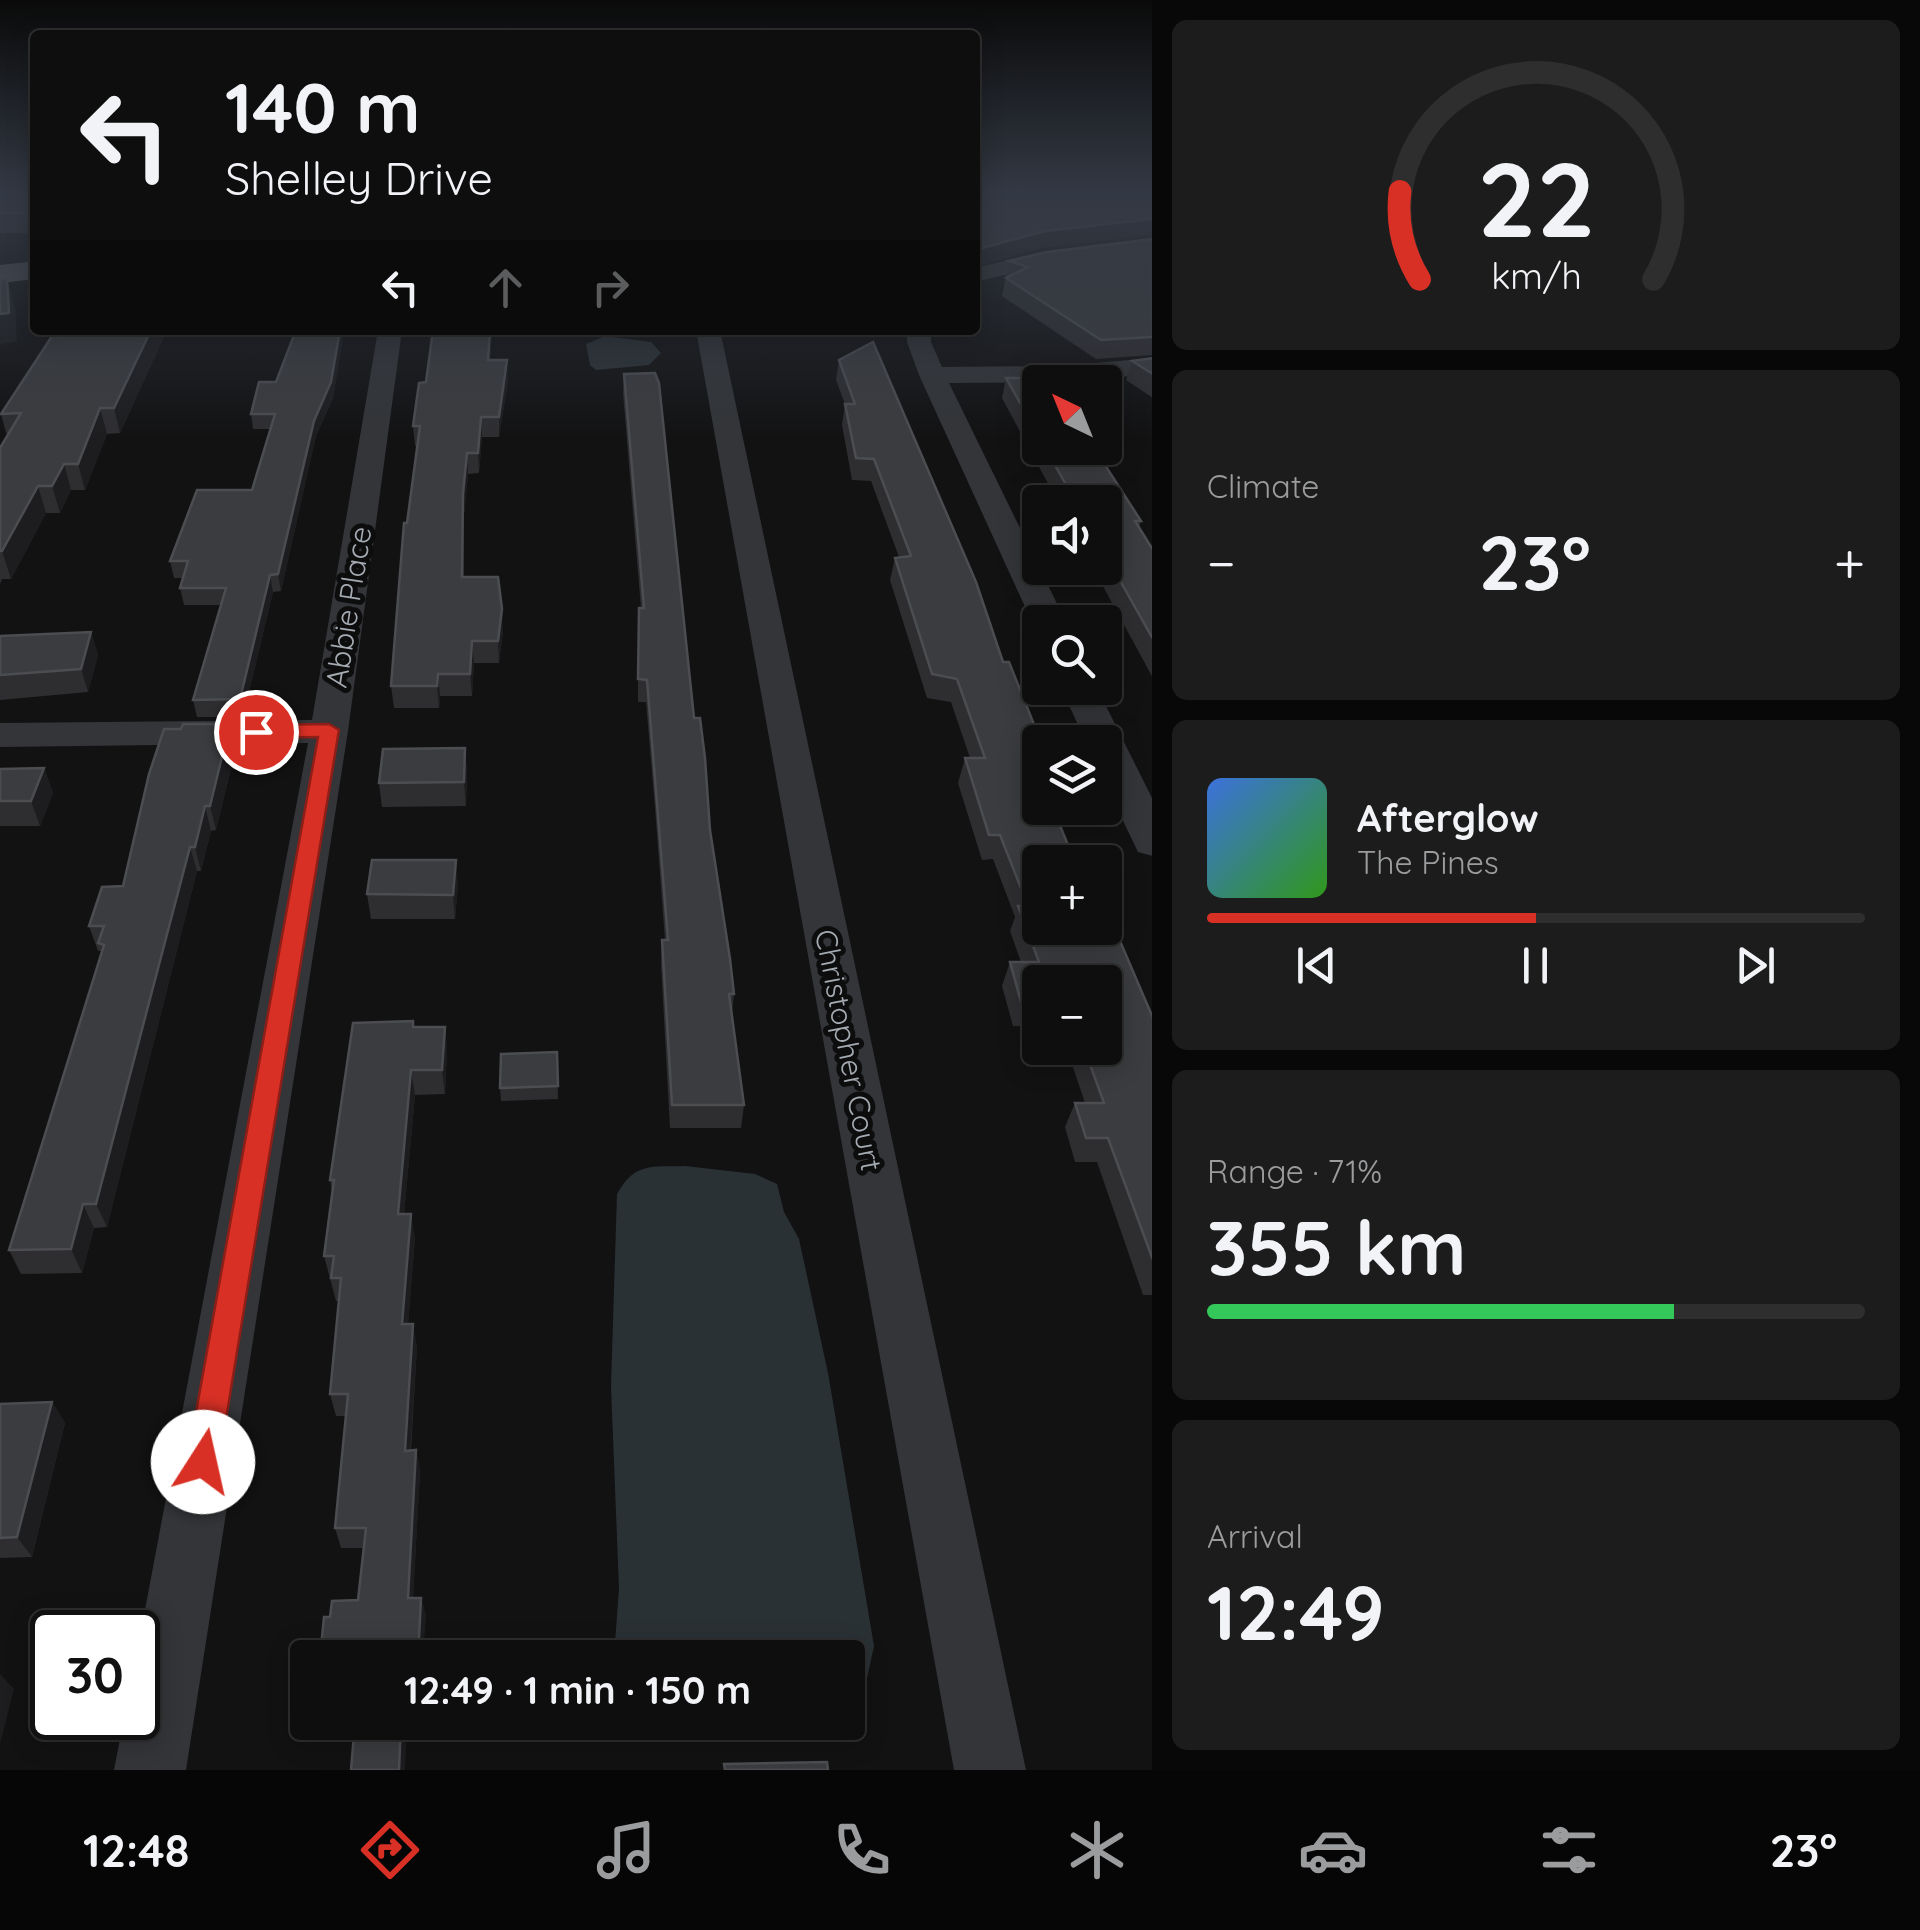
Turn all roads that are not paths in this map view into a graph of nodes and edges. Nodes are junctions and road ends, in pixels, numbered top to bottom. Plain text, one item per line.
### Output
1 (389, 335) edge
2 (709, 335) edge
3 (919, 335) edge
4 (1152, 366) edge
5 (932, 375) junction
6 (1041, 605) edge
7 (1088, 705) edge
8 (329, 730) junction
9 (0, 735) edge
10 (1152, 842) edge
11 (150, 1770) edge
12 (990, 1770) edge

1 - 8 street, Abbie Place
2 - 12 street, Christopher Court
3 - 5 street
4 - 5 street
5 - 6 street
7 - 10 street
8 - 9 street
8 - 11 street, Abbie Place

